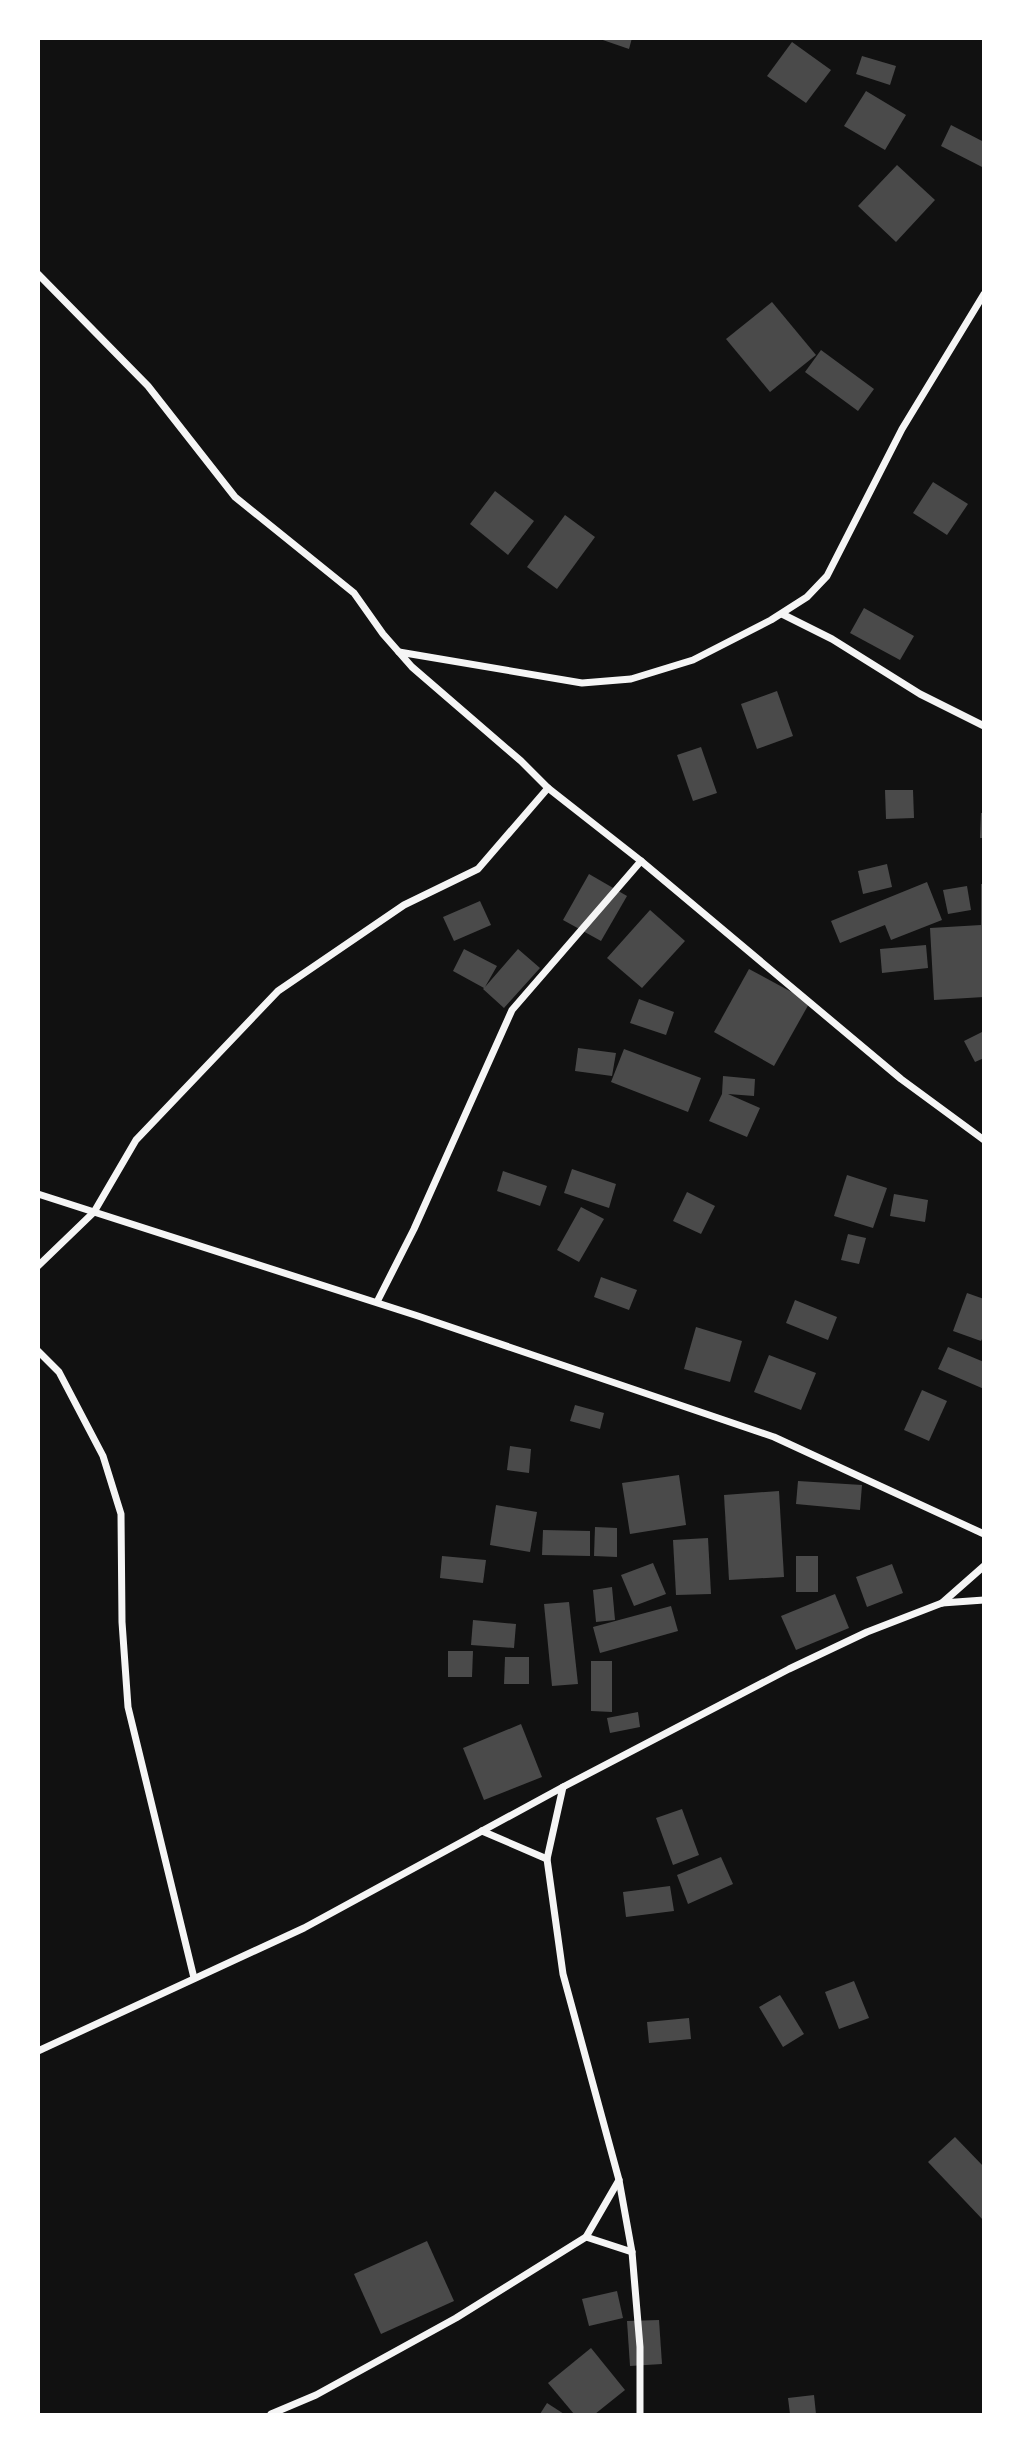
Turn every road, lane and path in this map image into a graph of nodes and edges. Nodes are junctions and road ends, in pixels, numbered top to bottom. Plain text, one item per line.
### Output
1 (38, 274) edge
2 (984, 293) edge
3 (782, 614) junction
4 (399, 652) junction
5 (984, 726) edge
6 (548, 788) junction
7 (641, 861) junction
8 (984, 1140) edge
9 (38, 1194) edge
10 (94, 1212) junction
11 (38, 1266) edge
12 (376, 1302) junction
13 (38, 1351) edge
14 (984, 1534) edge
15 (984, 1566) edge
16 (984, 1600) edge
17 (942, 1603) junction
18 (563, 1787) junction
19 (482, 1831) junction
20 (547, 1859) junction
21 (194, 1978) junction
22 (38, 2051) edge
23 (619, 2180) junction
24 (586, 2237) junction
25 (632, 2252) junction
26 (271, 2414) edge
27 (640, 2414) edge

1 - 4 street
2 - 3 street
3 - 4 street
3 - 5 street
4 - 6 street
6 - 7 street
6 - 10 street
7 - 8 street
7 - 12 street
9 - 10 street
10 - 11 street
10 - 12 street
12 - 14 street
13 - 21 street
15 - 17 street
16 - 17 street
17 - 18 street
18 - 19 street
18 - 20 street
19 - 20 street
19 - 21 street
20 - 23 street
21 - 22 street
23 - 24 street
23 - 25 street
24 - 25 street
24 - 26 street
25 - 27 street

